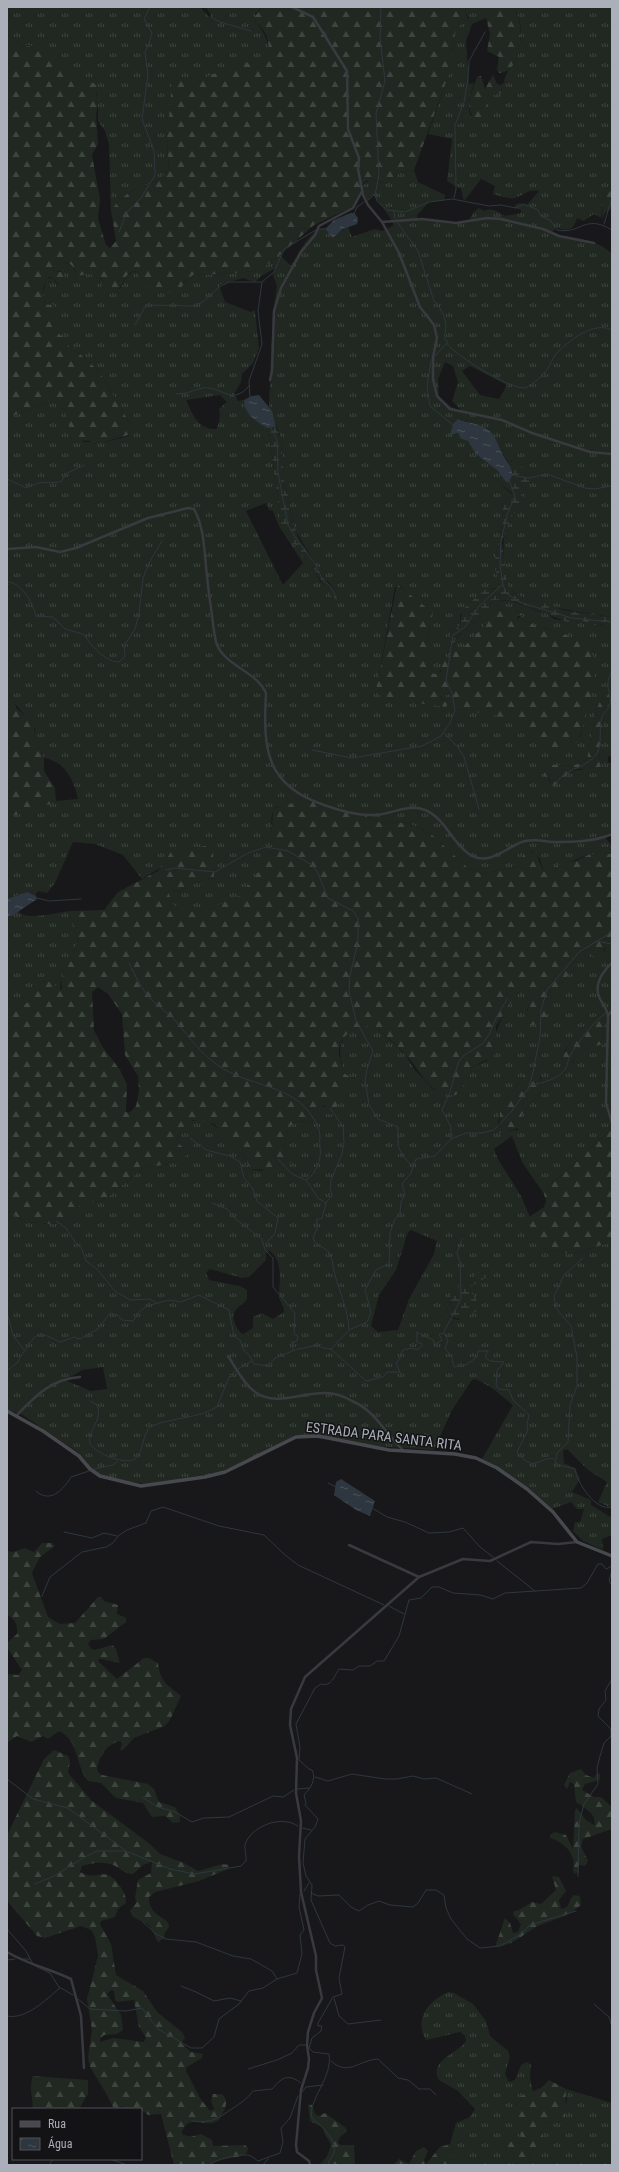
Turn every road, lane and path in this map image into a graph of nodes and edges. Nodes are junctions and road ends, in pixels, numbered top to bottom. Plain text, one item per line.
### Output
1 (292, 7) edge
2 (362, 191) junction
3 (382, 222) junction
4 (594, 243) dead end
5 (270, 380) dead end
6 (612, 454) edge
7 (7, 549) edge
8 (612, 834) edge
9 (612, 963) edge
10 (612, 1123) edge
11 (228, 1356) dead end
12 (80, 1377) dead end
13 (7, 1411) edge
14 (17, 1415) junction
15 (404, 1451) junction
16 (577, 1542) junction
17 (349, 1545) dead end
18 (612, 1556) edge
19 (419, 1577) junction
20 (7, 1952) edge
21 (84, 2068) dead end
22 (310, 2165) edge

1 - 2 street
2 - 3 street
2 - 5 street
3 - 4 street
3 - 6 street
7 - 8 street
9 - 10 street
11 - 15 street
12 - 14 street
13 - 14 main road, ESTRADA PARA SANTA RITA
14 - 15 main road, ESTRADA PARA SANTA RITA
15 - 16 main road, ESTRADA PARA SANTA RITA
16 - 18 main road, ESTRADA PARA SANTA RITA
16 - 19 street
17 - 19 street
19 - 22 street
20 - 21 street

